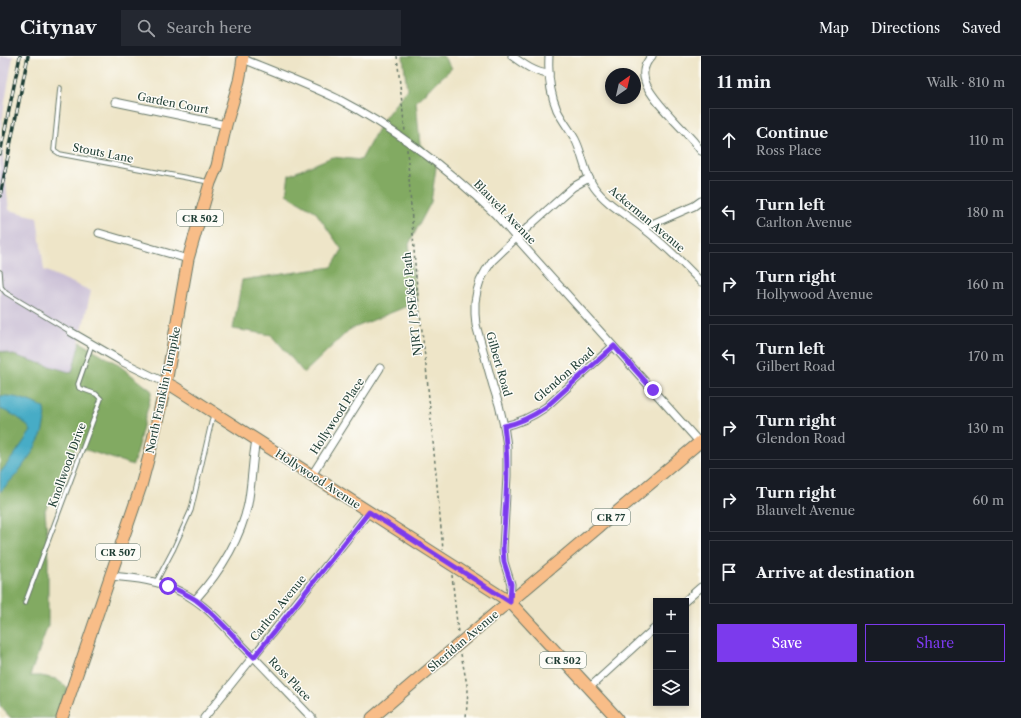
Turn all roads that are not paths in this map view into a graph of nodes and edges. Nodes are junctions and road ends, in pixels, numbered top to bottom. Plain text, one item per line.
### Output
1 (512, 56) edge
2 (549, 56) edge
3 (652, 56) edge
4 (243, 57) edge
5 (549, 74) junction
6 (60, 88) dead end
7 (115, 102) dead end
8 (226, 125) junction
9 (701, 150) edge
10 (588, 178) junction
11 (210, 183) junction
12 (701, 201) edge
13 (643, 228) junction
14 (99, 233) dead end
15 (516, 238) junction
16 (188, 259) junction
17 (0, 272) edge
18 (701, 282) edge
19 (71, 332) joint
20 (92, 344) junction
21 (614, 346) junction
22 (380, 368) dead end
23 (166, 383) junction
24 (214, 412) junction
25 (504, 426) junction
26 (256, 440) junction
27 (701, 443) edge
28 (312, 475) junction
29 (369, 512) junction
30 (110, 576) junction
31 (156, 582) junction
32 (701, 586) edge
33 (688, 598) edge
34 (195, 600) junction
35 (510, 602) junction
36 (25, 603) dead end
37 (653, 630) edge
38 (254, 657) junction
39 (589, 688) junction
40 (62, 718) edge
41 (204, 718) edge
42 (312, 718) edge
43 (372, 718) edge
44 (617, 718) edge

1 - 5 street
2 - 5 street, Ackerman Avenue
3 - 9 street
4 - 8 main road, North Franklin Turnpike / CR 502
4 - 15 street, Blauvelt Avenue
5 - 10 street, Ackerman Avenue
6 - 11 lane, Stouts Lane
7 - 8 street, Garden Court
8 - 11 main road, North Franklin Turnpike / CR 502
10 - 13 street, Ackerman Avenue
10 - 15 street, Gilbert Road
11 - 16 main road, North Franklin Turnpike / CR 502
12 - 13 street
13 - 18 street, Ackerman Avenue
14 - 16 street
15 - 21 street, Blauvelt Avenue
15 - 25 street, Gilbert Road
16 - 23 main road, North Franklin Turnpike / CR 502
17 - 19 lane, Hollywood Avenue
19 - 20 street, Hollywood Avenue
20 - 23 street, Hollywood Avenue
20 - 36 lane, Knollwood Drive
21 - 25 street, Glendon Road
21 - 27 street, Blauvelt Avenue
22 - 28 street, Hollywood Place
23 - 24 main road, Hollywood Avenue / CR 502
23 - 30 main road, North Franklin Turnpike / CR 507
24 - 26 main road, Hollywood Avenue / CR 502
24 - 31 lane
25 - 35 street, Gilbert Road
26 - 28 main road, Hollywood Avenue / CR 502
26 - 34 street
27 - 35 main road, Sheridan Avenue / CR 77
28 - 29 main road, Hollywood Avenue / CR 502
29 - 35 main road, Hollywood Avenue / CR 502
29 - 38 street, Carlton Avenue
30 - 31 street, Ross Place
30 - 40 main road, North Franklin Turnpike / CR 507
31 - 34 street, Ross Place
32 - 33 street
34 - 38 street, Ross Place
35 - 39 main road, Hollywood Avenue / CR 502
35 - 43 main road, Sheridan Avenue / CR 77
37 - 39 street
38 - 41 street, Carlton Avenue
38 - 42 street, Ross Place
39 - 44 main road, Hollywood Avenue / CR 502

